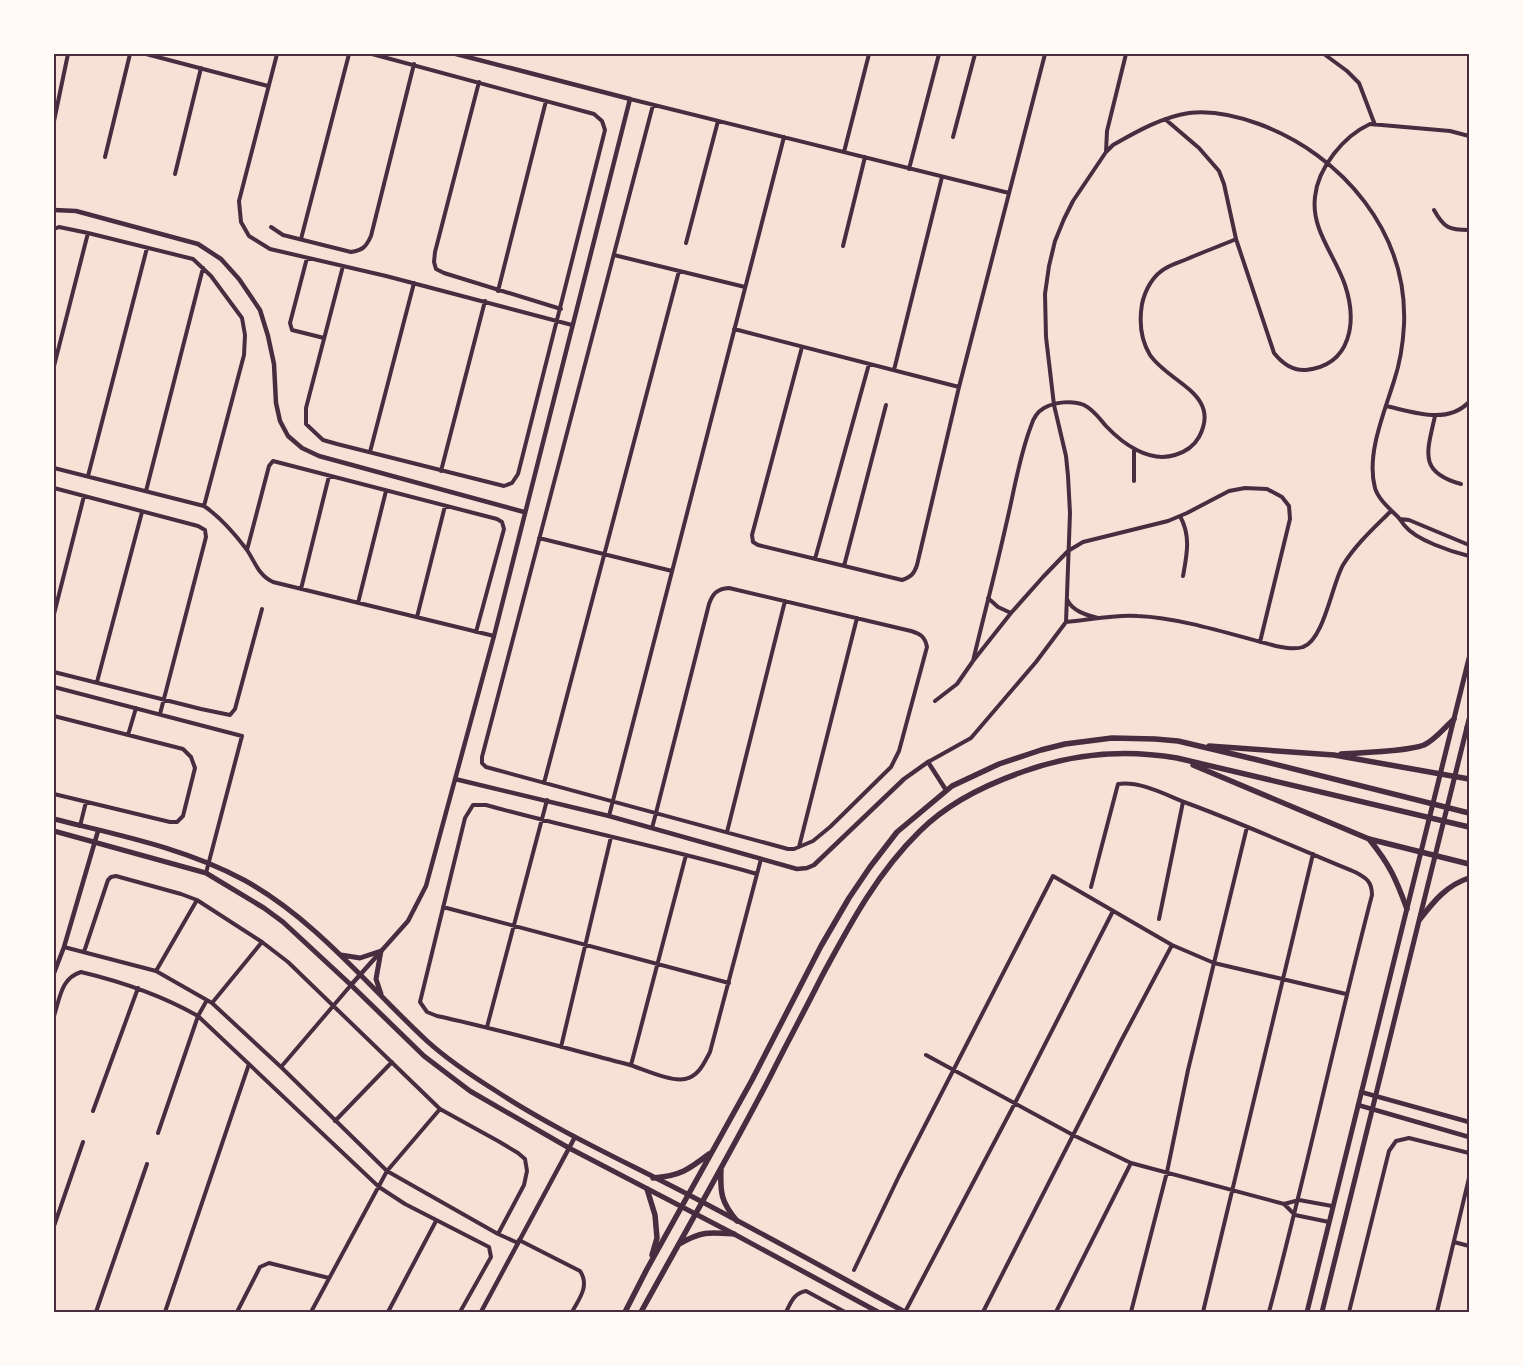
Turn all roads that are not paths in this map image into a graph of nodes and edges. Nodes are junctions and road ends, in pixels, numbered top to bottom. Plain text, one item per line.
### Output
1 (68, 54) edge
2 (130, 54) edge
3 (146, 54) edge
4 (277, 54) edge
5 (349, 54) edge
6 (372, 54) edge
7 (456, 54) edge
8 (869, 54) edge
9 (939, 54) edge
10 (975, 54) edge
11 (1045, 54) edge
12 (1126, 54) edge
13 (1324, 54) edge
14 (414, 64) junction
15 (201, 68) junction
16 (479, 82) junction
17 (268, 86) junction
18 (630, 99) junction
19 (546, 101) junction
20 (653, 105) junction
21 (1165, 119) junction
22 (54, 121) edge
23 (718, 121) junction
24 (1375, 125) junction
25 (1469, 136) edge
26 (784, 137) junction
27 (953, 137) dead end
28 (844, 152) junction
29 (1106, 152) junction
30 (105, 156) dead end
31 (865, 157) junction
32 (1327, 161) junction
33 (910, 169) junction
34 (175, 174) dead end
35 (942, 177) junction
36 (1009, 193) junction
37 (54, 210) edge
38 (1434, 210) dead end
39 (271, 227) dead end
40 (54, 229) edge
41 (1469, 230) edge
42 (88, 233) junction
43 (301, 239) junction
44 (1236, 239) junction
45 (686, 243) dead end
46 (843, 246) dead end
47 (147, 248) junction
48 (614, 254) junction
49 (307, 258) junction
50 (343, 266) junction
51 (203, 268) junction
52 (679, 271) junction
53 (414, 283) junction
54 (745, 287) junction
55 (498, 291) junction
56 (485, 301) junction
57 (561, 309) junction
58 (558, 320) junction
59 (572, 325) junction
60 (734, 329) junction
61 (324, 338) junction
62 (802, 347) junction
63 (869, 364) junction
64 (54, 366) edge
65 (894, 370) junction
66 (959, 387) junction
67 (1469, 402) edge
68 (1054, 405) junction
69 (886, 406) dead end
70 (1386, 406) junction
71 (1435, 416) junction
72 (1134, 449) junction
73 (370, 452) junction
74 (54, 468) edge
75 (441, 471) junction
76 (88, 476) junction
77 (329, 476) junction
78 (1134, 481) dead end
79 (1461, 484) dead end
80 (54, 488) edge
81 (386, 491) junction
82 (146, 492) junction
83 (84, 496) junction
84 (204, 506) junction
85 (445, 506) junction
86 (1391, 511) junction
87 (142, 512) junction
88 (524, 512) junction
89 (1180, 516) junction
90 (1400, 519) junction
91 (539, 538) junction
92 (1463, 543) junction
93 (1469, 545) edge
94 (247, 550) junction
95 (1068, 551) junction
96 (604, 554) junction
97 (1460, 554) junction
98 (1469, 556) edge
99 (815, 559) junction
100 (844, 566) junction
101 (672, 571) junction
102 (1184, 576) dead end
103 (301, 589) junction
104 (1067, 596) junction
105 (988, 598) junction
106 (786, 601) junction
107 (358, 603) junction
108 (262, 609) dead end
109 (1011, 613) junction
110 (54, 614) edge
111 (417, 618) junction
112 (857, 618) junction
113 (1102, 619) junction
114 (1066, 622) junction
115 (476, 632) junction
116 (494, 636) junction
117 (1260, 642) junction
118 (1469, 658) edge
119 (973, 661) junction
120 (54, 672) edge
121 (97, 682) junction
122 (54, 687) edge
123 (164, 700) junction
124 (935, 701) dead end
125 (136, 708) junction
126 (160, 714) junction
127 (54, 716) edge
128 (1454, 719) junction
129 (1469, 719) edge
130 (1467, 728) junction
131 (128, 735) junction
132 (1469, 737) edge
133 (1193, 745) junction
134 (1334, 755) junction
135 (1177, 758) junction
136 (928, 762) junction
137 (1440, 774) junction
138 (1455, 776) junction
139 (455, 779) junction
140 (1469, 779) edge
141 (544, 783) junction
142 (946, 790) junction
143 (54, 794) edge
144 (547, 800) junction
145 (613, 801) junction
146 (86, 802) junction
147 (1183, 802) junction
148 (656, 813) junction
149 (1469, 813) edge
150 (609, 816) junction
151 (54, 819) edge
152 (542, 820) junction
153 (80, 826) junction
154 (1247, 827) junction
155 (1469, 827) edge
156 (652, 828) junction
157 (54, 831) edge
158 (98, 831) junction
159 (727, 832) junction
160 (611, 837) junction
161 (1369, 839) junction
162 (94, 841) junction
163 (799, 847) junction
164 (1421, 853) junction
165 (1313, 854) junction
166 (686, 855) junction
167 (1435, 856) junction
168 (761, 859) junction
169 (208, 862) junction
170 (1469, 864) edge
171 (206, 873) junction
172 (757, 874) junction
173 (1469, 878) edge
174 (1091, 887) dead end
175 (197, 900) junction
176 (443, 907) junction
177 (1407, 909) junction
178 (1113, 911) junction
179 (1159, 919) dead end
180 (1420, 919) junction
181 (514, 925) junction
182 (262, 942) junction
183 (585, 943) junction
184 (1172, 945) junction
185 (64, 947) junction
186 (381, 951) junction
187 (84, 952) junction
188 (340, 955) junction
189 (1214, 962) junction
190 (657, 963) junction
191 (156, 971) junction
192 (54, 973) edge
193 (360, 975) junction
194 (1283, 979) junction
195 (728, 983) junction
196 (351, 985) junction
197 (138, 988) junction
198 (1346, 994) junction
199 (382, 996) junction
200 (207, 1000) junction
201 (212, 1003) junction
202 (334, 1006) junction
203 (54, 1016) edge
204 (198, 1016) junction
205 (487, 1027) junction
206 (561, 1047) junction
207 (926, 1055) dead end
208 (392, 1062) junction
209 (249, 1064) junction
210 (631, 1065) junction
211 (281, 1067) junction
212 (954, 1070) junction
213 (1361, 1092) junction
214 (1376, 1097) junction
215 (1015, 1103) junction
216 (1358, 1105) junction
217 (440, 1109) junction
218 (1373, 1109) junction
219 (94, 1111) dead end
220 (336, 1121) junction
221 (1469, 1122) edge
222 (158, 1134) dead end
223 (1073, 1135) junction
224 (575, 1137) junction
225 (1469, 1137) edge
226 (83, 1142) dead end
227 (569, 1148) junction
228 (711, 1152) junction
229 (1469, 1153) edge
230 (1131, 1163) junction
231 (147, 1164) dead end
232 (721, 1166) junction
233 (387, 1171) junction
234 (1167, 1172) junction
235 (653, 1178) junction
236 (1469, 1178) edge
237 (379, 1187) junction
238 (647, 1189) junction
239 (1232, 1190) junction
240 (688, 1195) junction
241 (1299, 1200) junction
242 (701, 1202) junction
243 (1284, 1204) junction
244 (1332, 1206) junction
245 (682, 1207) junction
246 (695, 1214) junction
247 (1295, 1215) junction
248 (436, 1221) junction
249 (737, 1222) junction
250 (1329, 1222) junction
251 (54, 1226) edge
252 (498, 1234) junction
253 (734, 1234) junction
254 (519, 1241) junction
255 (1454, 1242) junction
256 (678, 1245) junction
257 (1469, 1246) edge
258 (647, 1269) junction
259 (854, 1270) dead end
260 (329, 1278) junction
261 (96, 1312) edge
262 (165, 1312) edge
263 (237, 1312) edge
264 (311, 1312) edge
265 (388, 1312) edge
266 (460, 1312) edge
267 (481, 1312) edge
268 (572, 1312) edge
269 (626, 1312) edge
270 (641, 1312) edge
271 (786, 1312) edge
272 (845, 1312) edge
273 (878, 1312) edge
274 (905, 1312) edge
275 (983, 1312) edge
276 (1056, 1312) edge
277 (1131, 1312) edge
278 (1203, 1312) edge
279 (1269, 1312) edge
280 (1307, 1312) edge
281 (1322, 1312) edge
282 (1349, 1312) edge
283 (1437, 1312) edge

1 - 22 street
2 - 30 street
3 - 15 street
4 - 17 street
5 - 43 street
6 - 14 street
7 - 18 street
8 - 28 street
9 - 33 street
10 - 27 street
11 - 36 street
12 - 29 street
13 - 24 street
14 - 16 street
14 - 43 street
15 - 17 street
15 - 34 street
16 - 19 street
16 - 55 street
17 - 49 street
18 - 20 street
18 - 59 street
19 - 55 street
19 - 57 street
20 - 23 street
20 - 48 street
21 - 29 street
21 - 32 street
21 - 44 street
23 - 26 street
23 - 45 street
24 - 25 street
24 - 32 street
26 - 28 street
26 - 54 street
28 - 31 street
29 - 68 street
31 - 33 street
31 - 46 street
32 - 44 street
32 - 70 street
33 - 35 street
35 - 36 street
35 - 65 street
36 - 66 street
37 - 88 street
38 - 41 street
39 - 43 street
40 - 42 street
42 - 47 street
42 - 64 street
44 - 72 street
47 - 51 street
47 - 76 street
48 - 52 street
48 - 91 street
49 - 50 street
49 - 61 street
50 - 53 street
50 - 61 street
51 - 82 street
51 - 84 street
52 - 54 street
52 - 96 street
53 - 56 street
53 - 73 street
54 - 60 street
55 - 57 street
56 - 58 street
56 - 75 street
57 - 58 street
58 - 59 street
58 - 75 street
59 - 88 street
60 - 62 street
60 - 101 street
61 - 73 street
62 - 63 street
62 - 99 street
63 - 65 street
63 - 99 street
65 - 66 street
66 - 100 street
67 - 71 street
68 - 72 street
68 - 95 street
68 - 105 street
69 - 100 street
70 - 71 street
70 - 86 street
71 - 79 street
72 - 78 street
73 - 75 street
74 - 76 street
76 - 82 street
77 - 81 street
77 - 94 street
77 - 103 street
80 - 83 street
81 - 85 street
81 - 107 street
82 - 84 street
83 - 87 street
83 - 110 street
84 - 94 street
85 - 111 street
85 - 115 street
86 - 90 street
86 - 117 street
87 - 121 street
87 - 123 street
88 - 116 street
89 - 95 street
89 - 102 street
89 - 117 street
90 - 92 street
90 - 97 street
91 - 96 street
91 - 141 street
92 - 93 street
92 - 97 street
94 - 103 street
95 - 104 street
95 - 109 street
96 - 101 street
96 - 141 street
97 - 98 street
99 - 100 street
101 - 145 street
103 - 107 street
104 - 113 street
104 - 114 street
105 - 109 street
105 - 119 street
106 - 112 street
106 - 148 street
106 - 159 street
107 - 111 street
108 - 123 street
109 - 119 street
111 - 115 street
112 - 163 street
112 - 163 street
113 - 114 street
113 - 117 street
114 - 136 street
115 - 116 street
116 - 139 street
118 - 128 main road
119 - 124 street
120 - 121 street
121 - 123 street
122 - 125 street
123 - 126 street
125 - 126 street
125 - 131 street
126 - 169 street
127 - 131 street
128 - 134 main road
128 - 137 main road
129 - 130 main road
130 - 132 main road
130 - 138 main road
131 - 146 street
133 - 134 main road
133 - 142 main road
133 - 149 main road
134 - 137 main road
135 - 155 main road
135 - 161 main road
135 - 232 main road
136 - 142 street
136 - 168 street
137 - 138 main road
137 - 164 main road
138 - 140 main road
138 - 167 main road
139 - 144 street
139 - 186 street
141 - 145 street
142 - 228 main road
143 - 146 street
144 - 150 street
144 - 152 street
145 - 148 street
145 - 150 street
146 - 153 street
147 - 154 street
147 - 174 street
147 - 179 street
148 - 156 street
148 - 159 street
150 - 156 street
151 - 153 main road
152 - 160 street
152 - 176 street
152 - 181 street
153 - 158 main road
154 - 165 street
154 - 189 street
156 - 168 street
157 - 162 main road
158 - 162 street
158 - 169 main road
159 - 163 street
160 - 166 street
160 - 183 street
161 - 164 main road
161 - 177 main road
162 - 171 main road
162 - 185 street
164 - 167 main road
164 - 177 main road
165 - 194 street
165 - 198 street
166 - 172 street
166 - 190 street
167 - 170 main road
167 - 180 main road
168 - 172 street
169 - 171 street
169 - 188 main road
171 - 196 main road
172 - 195 street
173 - 180 main road
175 - 182 street
175 - 187 street
175 - 191 street
176 - 181 street
176 - 205 street
177 - 213 main road
178 - 184 street
178 - 212 street
178 - 215 street
180 - 214 main road
181 - 183 street
181 - 205 street
182 - 201 street
182 - 202 street
183 - 190 street
183 - 206 street
184 - 189 street
184 - 223 street
185 - 187 street
185 - 192 street
186 - 188 main road
186 - 193 street
186 - 199 main road
187 - 191 street
188 - 193 main road
189 - 194 street
189 - 234 street
190 - 195 street
190 - 210 street
191 - 200 street
193 - 196 street
193 - 199 main road
194 - 198 street
194 - 239 street
195 - 210 street
196 - 202 street
196 - 227 main road
197 - 203 street
197 - 204 street
197 - 219 street
198 - 241 street
199 - 224 main road
200 - 201 street
200 - 204 street
201 - 211 street
202 - 208 street
202 - 211 street
204 - 209 street
204 - 222 street
205 - 206 street
206 - 210 street
207 - 212 street
208 - 217 street
208 - 220 street
209 - 237 street
209 - 262 street
211 - 220 street
212 - 215 street
212 - 259 street
213 - 214 street
213 - 216 main road
214 - 218 main road
214 - 221 street
215 - 223 street
215 - 274 street
216 - 218 street
216 - 244 main road
217 - 233 street
217 - 252 street
218 - 225 street
218 - 281 main road
220 - 233 street
223 - 230 street
223 - 275 street
224 - 227 street
224 - 235 main road
226 - 251 street
227 - 238 main road
227 - 254 street
228 - 235 main road
228 - 240 main road
229 - 282 street
230 - 234 street
230 - 276 street
231 - 261 street
232 - 242 main road
232 - 249 main road
233 - 237 street
233 - 252 street
234 - 239 street
234 - 277 street
235 - 240 main road
236 - 255 street
237 - 248 street
237 - 260 street
238 - 245 main road
238 - 258 main road
239 - 243 street
239 - 278 street
240 - 242 main road
240 - 245 main road
241 - 243 street
241 - 244 street
241 - 247 street
242 - 246 main road
242 - 249 main road
243 - 247 street
244 - 250 main road
245 - 246 main road
245 - 258 main road
246 - 253 main road
246 - 256 main road
247 - 250 street
247 - 279 street
248 - 265 street
248 - 266 street
249 - 274 main road
250 - 280 main road
252 - 254 street
253 - 256 main road
253 - 273 main road
254 - 267 street
254 - 268 street
255 - 257 street
255 - 283 street
256 - 270 main road
258 - 269 main road
260 - 263 street
260 - 264 street
271 - 272 street

